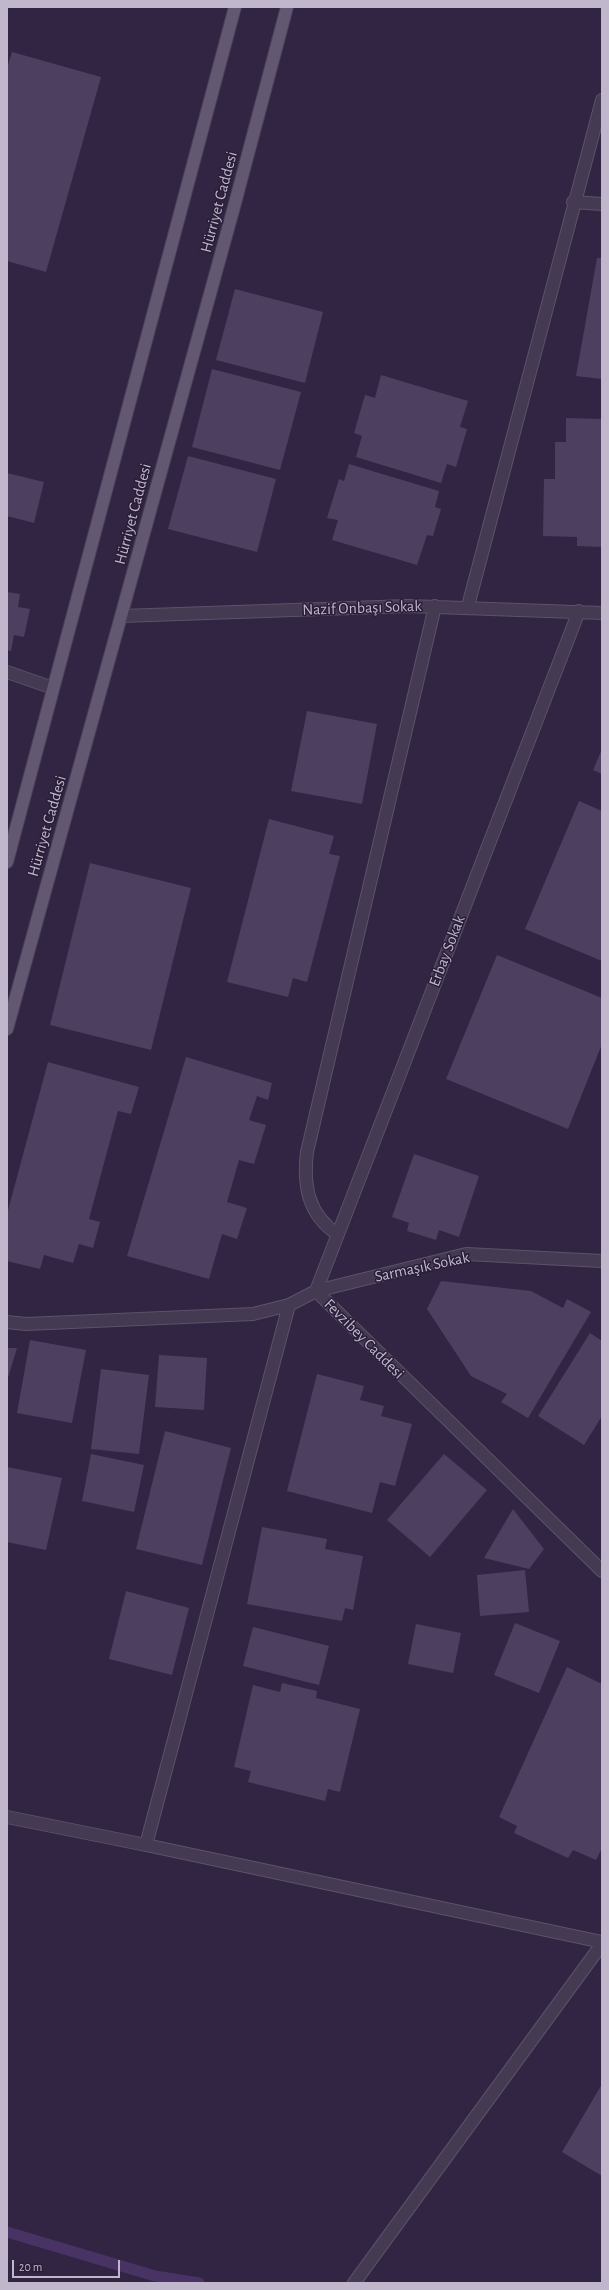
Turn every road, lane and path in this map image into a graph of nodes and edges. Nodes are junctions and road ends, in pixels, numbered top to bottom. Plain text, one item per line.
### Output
1 (235, 7) edge
2 (287, 7) edge
3 (602, 100) edge
4 (573, 202) junction
5 (602, 204) edge
6 (435, 606) junction
7 (468, 606) junction
8 (578, 611) junction
9 (602, 612) edge
10 (122, 616) junction
11 (7, 672) edge
12 (53, 688) junction
13 (7, 862) edge
14 (7, 1029) edge
15 (337, 1234) junction
16 (602, 1261) edge
17 (316, 1291) junction
18 (289, 1305) junction
19 (7, 1322) edge
20 (602, 1571) edge
21 (7, 1817) edge
22 (146, 1845) junction
23 (602, 1943) edge
24 (354, 2283) edge

1 - 12 main road, Hürriyet Caddesi
2 - 10 main road, Hürriyet Caddesi
3 - 4 street
4 - 5 street
4 - 7 street
6 - 7 street, Nazif Onbaşı Sokak
6 - 10 street, Nazif Onbaşı Sokak
6 - 15 street
7 - 8 street, Nazif Onbaşı Sokak
8 - 9 street, Nazif Onbaşı Sokak
8 - 15 street, Erbay Sokak
10 - 14 main road, Hürriyet Caddesi
11 - 12 street
12 - 13 main road, Hürriyet Caddesi
15 - 17 street, Erbay Sokak
16 - 17 street, Sarmaşık Sokak
17 - 18 street, Fevzibey Caddesi
17 - 20 street, Fevzibey Caddesi
18 - 19 street, Fevzibey Caddesi
18 - 22 street
21 - 22 street
22 - 23 street
23 - 24 street

